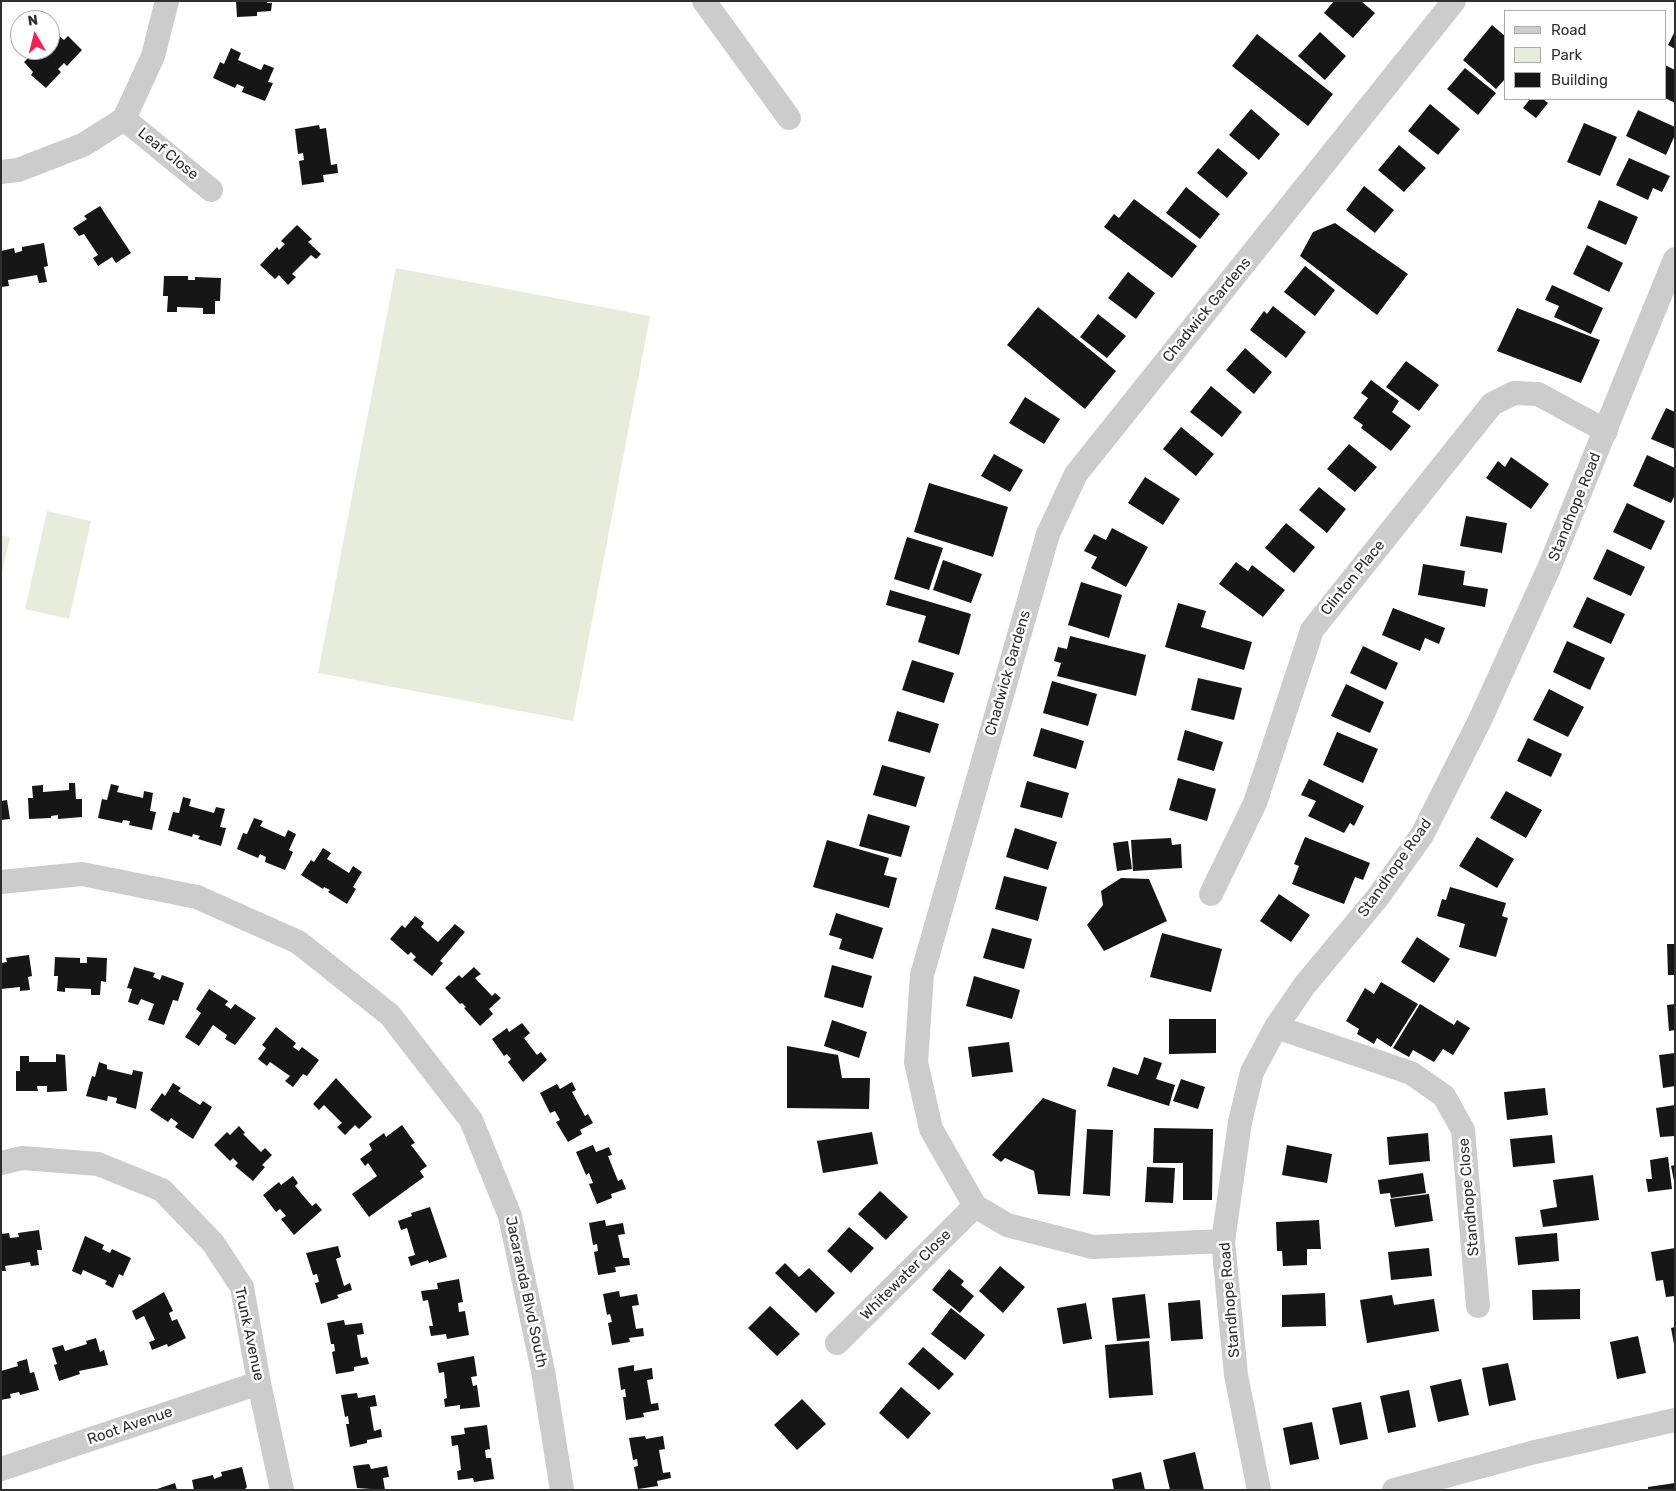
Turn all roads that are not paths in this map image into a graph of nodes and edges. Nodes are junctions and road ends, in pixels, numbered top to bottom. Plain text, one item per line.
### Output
1 (167, 1) edge
2 (704, 1) edge
3 (1454, 1) edge
4 (789, 118) dead end
5 (124, 119) junction
6 (1, 172) edge
7 (211, 190) dead end
8 (1675, 259) edge
9 (1606, 431) junction
10 (1, 882) edge
11 (1211, 894) dead end
12 (1276, 1027) junction
13 (1, 1163) edge
14 (975, 1206) junction
15 (1223, 1241) junction
16 (1478, 1306) dead end
17 (837, 1343) dead end
18 (259, 1383) junction
19 (1666, 1422) edge
20 (1, 1469) edge
21 (282, 1490) edge
22 (562, 1490) edge
23 (1259, 1490) edge
24 (1394, 1490) edge

1 - 5 street
2 - 4 street
3 - 14 street, Chadwick Gardens
5 - 6 street
5 - 7 street, Leaf Close
8 - 9 street, Standhope Road
9 - 11 street, Clinton Place
9 - 12 street, Standhope Road
10 - 22 street, Jacaranda Blvd South
12 - 15 street, Standhope Road
12 - 16 street, Standhope Close
13 - 18 street, Trunk Avenue
14 - 15 street, Chadwick Gardens
14 - 17 street, Whitewater Close
15 - 23 street, Standhope Road
18 - 20 street, Root Avenue
18 - 21 street, Trunk Avenue
19 - 24 street

